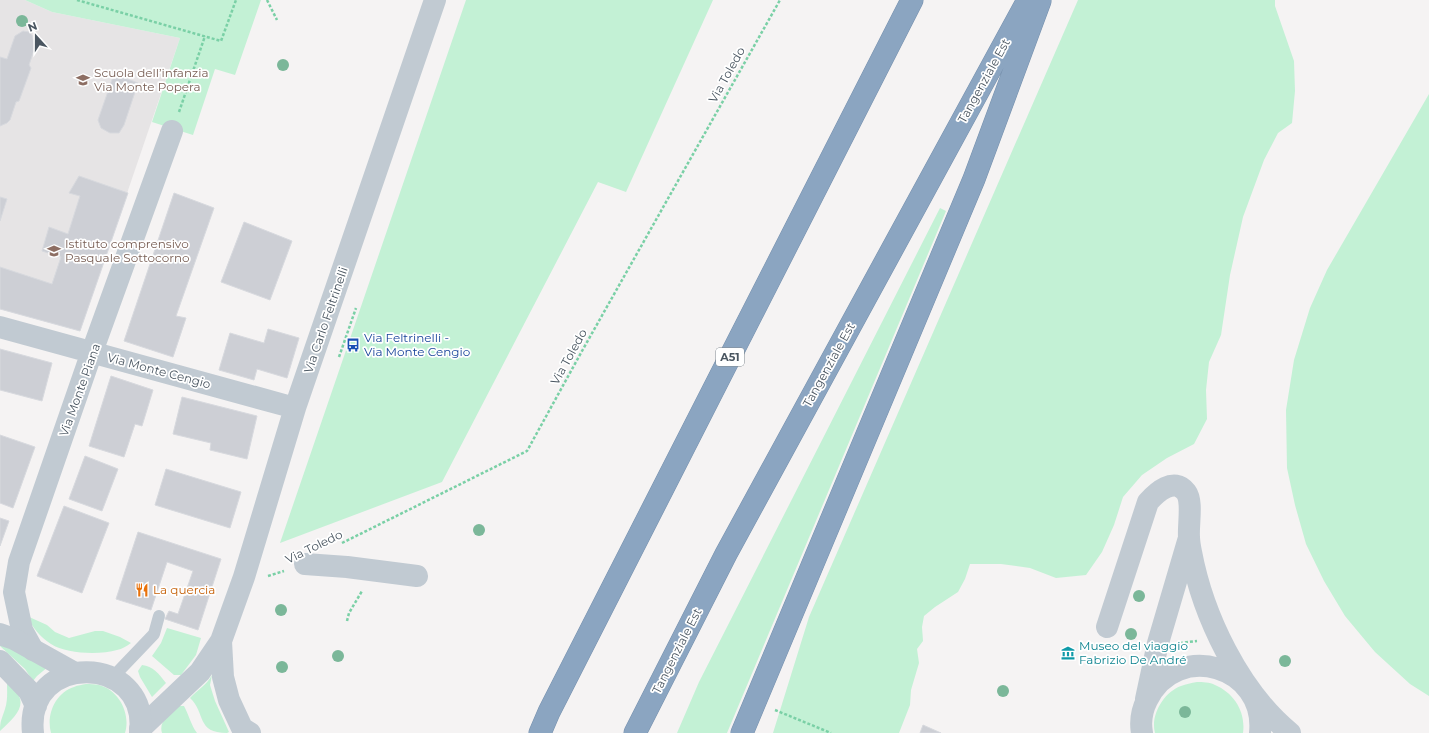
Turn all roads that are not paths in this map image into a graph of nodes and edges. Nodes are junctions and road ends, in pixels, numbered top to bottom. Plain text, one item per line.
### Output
1 (435, 0) edge
2 (912, 0) edge
3 (1028, 0) edge
4 (1040, 0) edge
5 (172, 131) road end
6 (0, 327) edge
7 (92, 352) junction
8 (296, 408) junction
9 (1189, 538) junction
10 (305, 564) road end
11 (417, 576) dead end
12 (159, 616) dead end
13 (1107, 627) dead end
14 (0, 634) edge
15 (221, 641) junction
16 (33, 650) junction
17 (0, 661) edge
18 (75, 673) junction
19 (112, 678) junction
20 (1249, 689) junction
21 (1144, 708) junction
22 (549, 712) junction
23 (35, 717) edge
24 (140, 731) edge
25 (19, 733) edge
26 (250, 733) edge
27 (535, 733) edge
28 (540, 733) edge
29 (635, 733) edge
30 (742, 733) edge
31 (1136, 733) edge
32 (1142, 733) edge
33 (1260, 733) edge
34 (1290, 733) edge

1 - 8 street, Via Carlo Feltrinelli
2 - 22 highway, A51
3 - 29 highway, Tangenziale Est
4 - 30 highway
5 - 7 street, Via Monte Piana
6 - 7 street, Via Monte Cengio
7 - 8 street, Via Monte Cengio
7 - 16 street, Via Monte Piana
8 - 15 street, Via Carlo Feltrinelli
9 - 13 street
9 - 20 street
9 - 21 street
10 - 11 street
12 - 19 lane
14 - 16 street
15 - 24 street, Via Carlo Feltrinelli
15 - 26 street, Via Carlo Feltrinelli
16 - 18 street
17 - 23 street
18 - 19 street
18 - 23 street
19 - 24 street
20 - 21 street
20 - 33 street
20 - 34 street
21 - 31 street
21 - 32 street
22 - 27 highway
22 - 28 highway, A51
23 - 25 street

